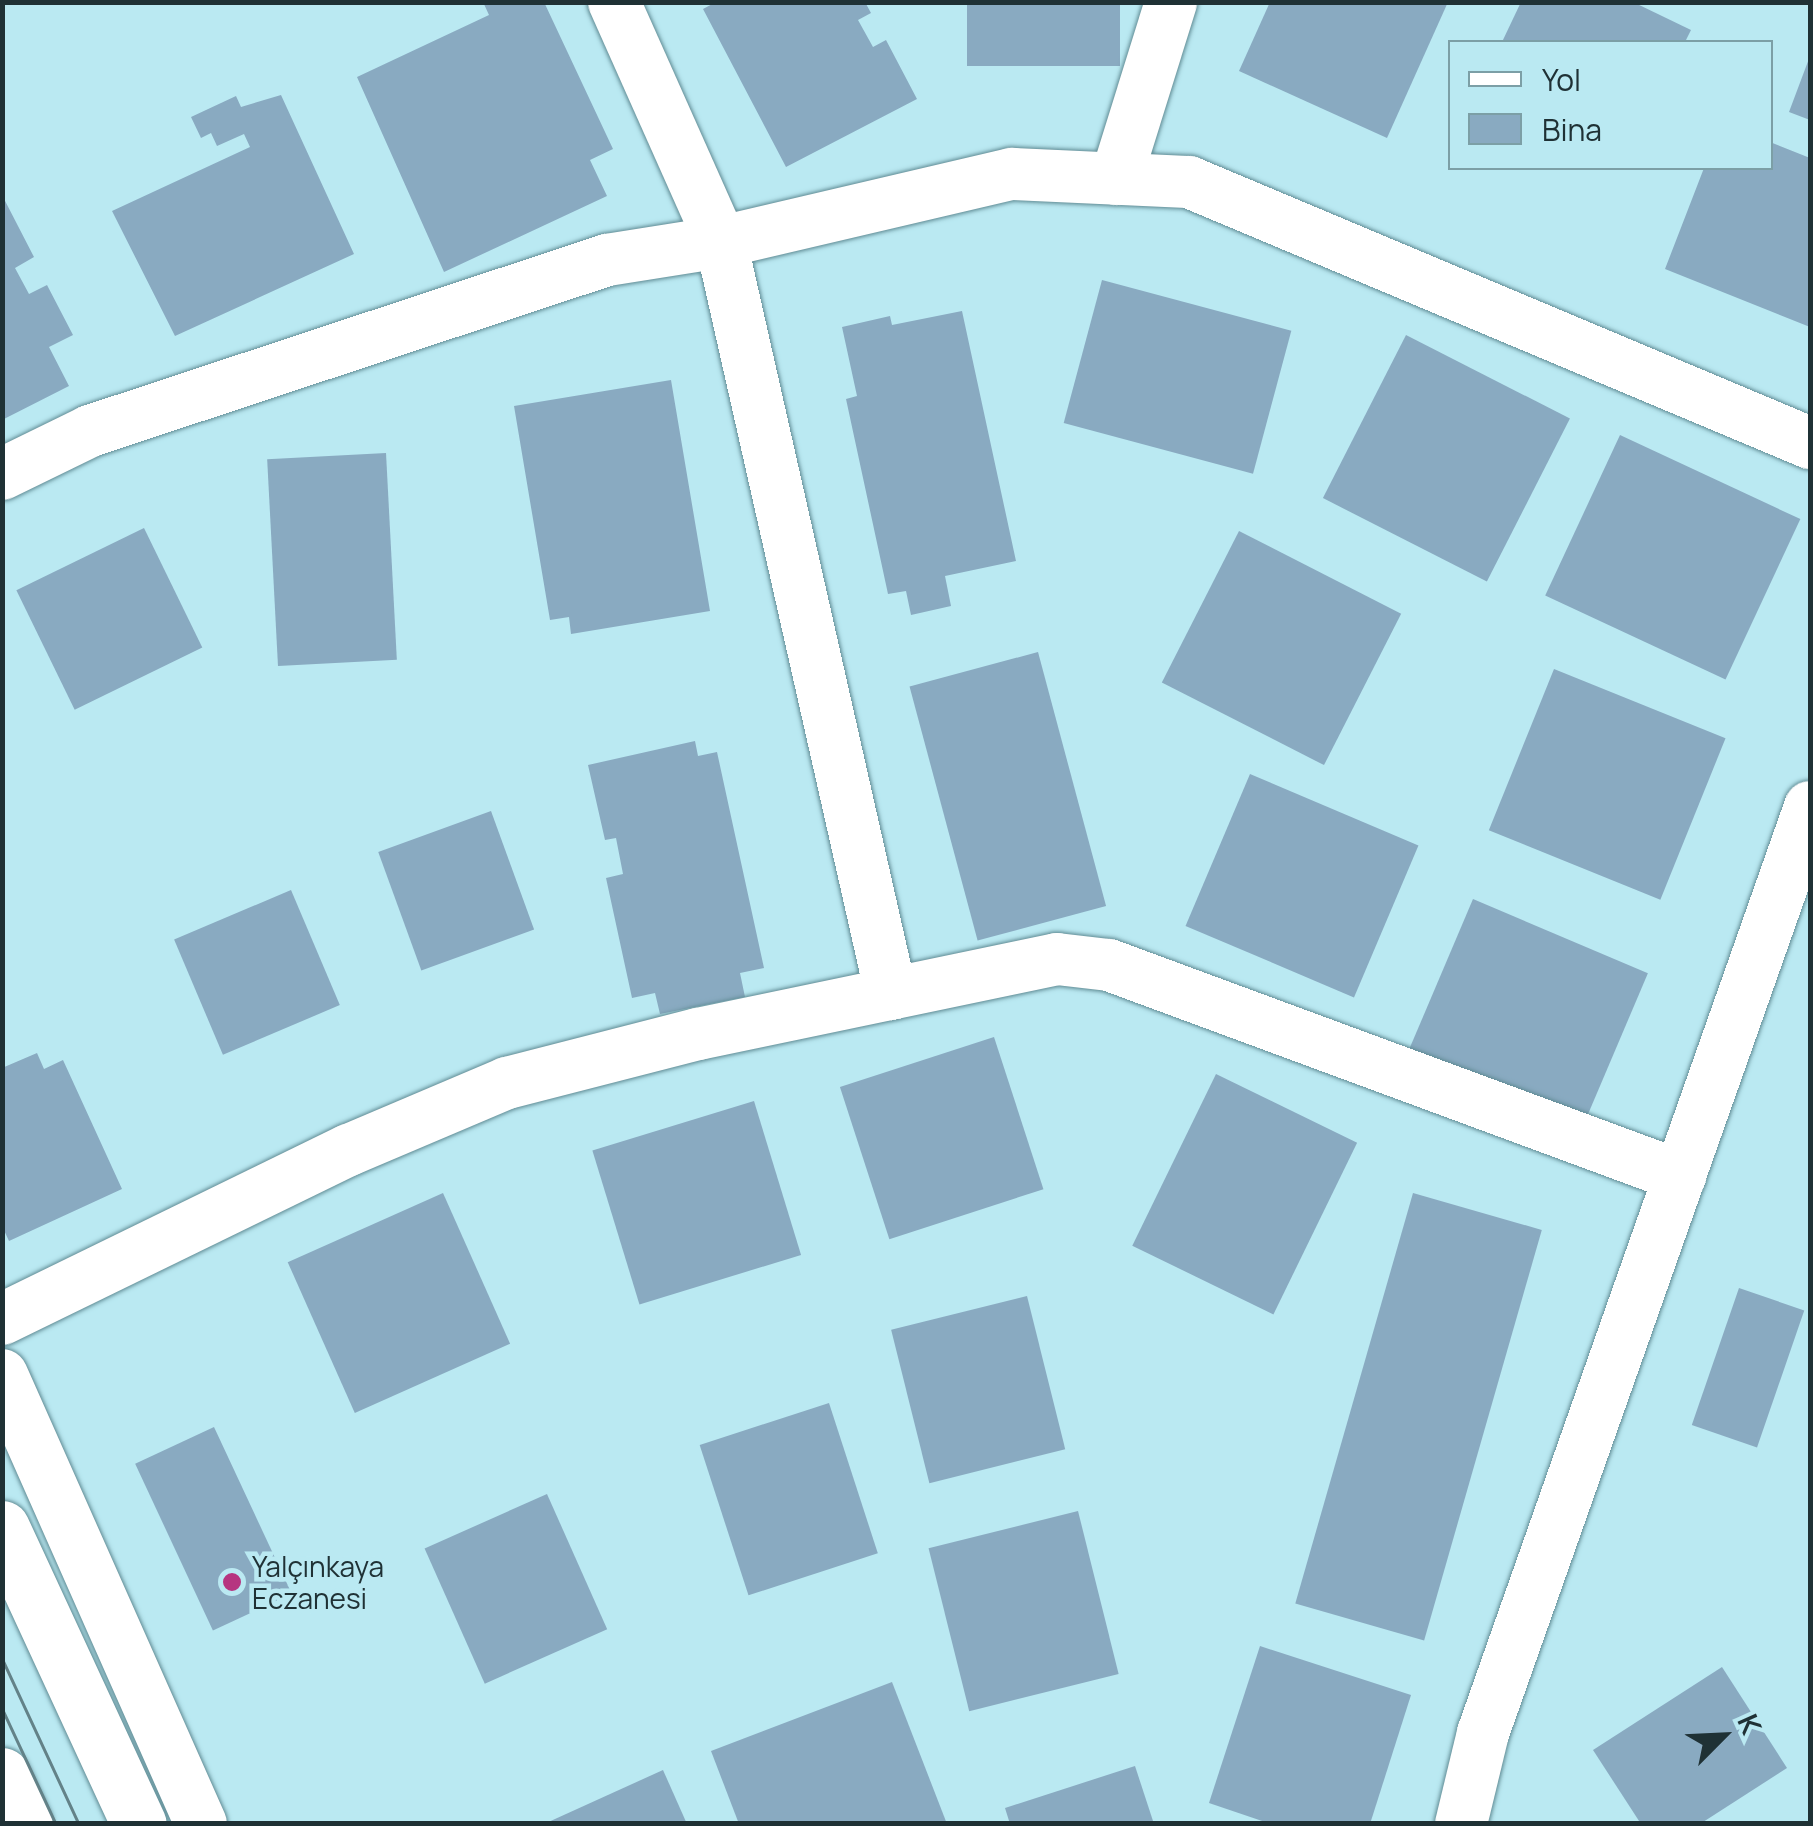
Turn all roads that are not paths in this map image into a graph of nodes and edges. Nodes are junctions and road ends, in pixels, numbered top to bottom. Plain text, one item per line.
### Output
1 (614, 2) edge
2 (1171, 2) edge
3 (1116, 179) junction
4 (721, 242) junction
5 (1810, 443) edge
6 (2, 474) edge
7 (1810, 807) edge
8 (891, 994) junction
9 (1680, 1176) junction
10 (2, 1319) edge
11 (2, 1375) edge
12 (2, 1528) edge
13 (2, 1775) edge
14 (25, 1824) edge
15 (139, 1824) edge
16 (200, 1824) edge
17 (1461, 1824) edge

1 - 4 street
2 - 3 street
3 - 4 street
3 - 5 street
4 - 6 street
4 - 8 street
7 - 9 street
8 - 9 street
8 - 10 street
9 - 17 street
11 - 16 street
12 - 15 main road
13 - 14 main road

